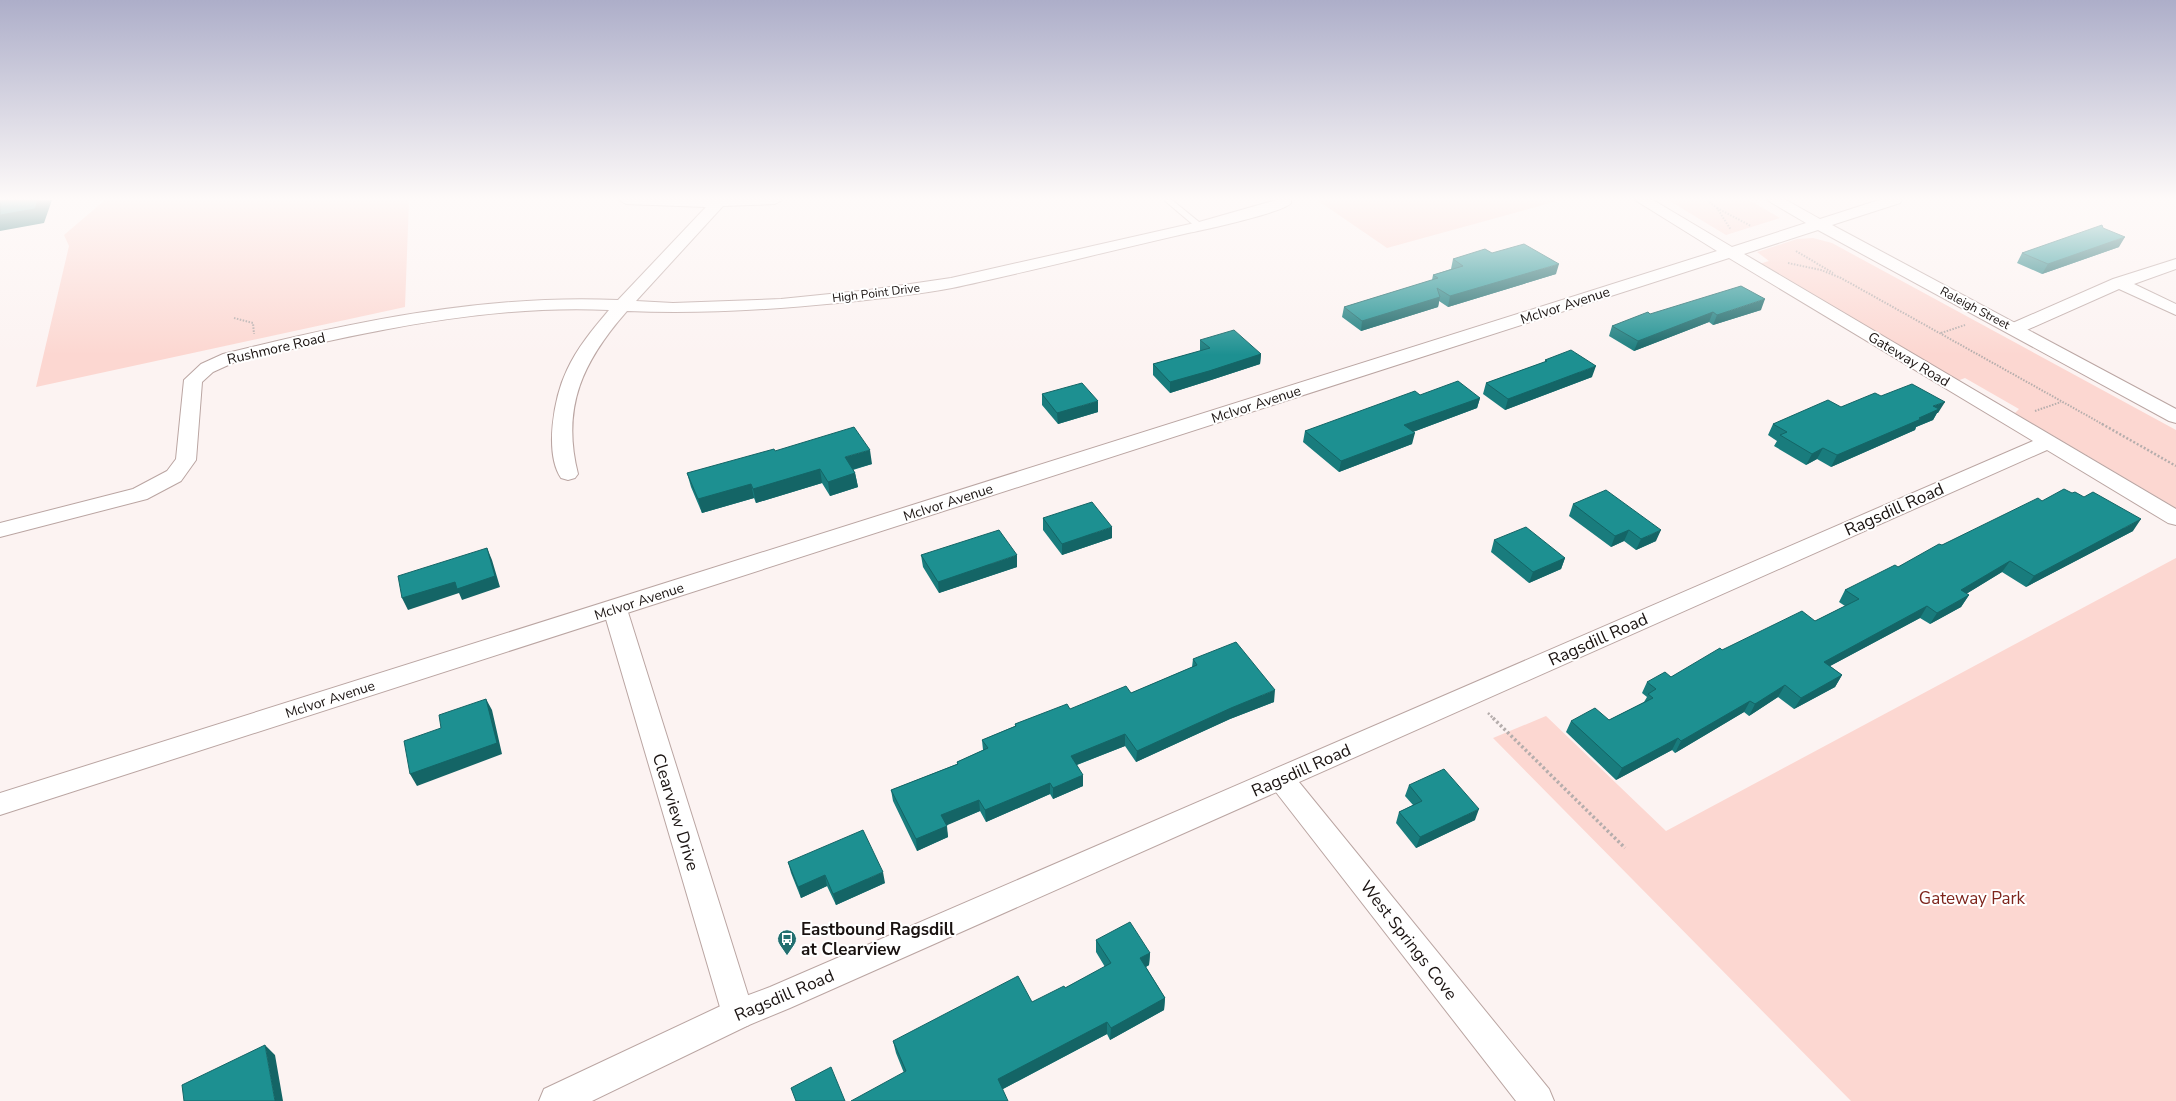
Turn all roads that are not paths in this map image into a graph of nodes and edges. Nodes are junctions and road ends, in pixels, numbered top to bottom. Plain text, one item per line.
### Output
1 (674, 251) edge
2 (1089, 251) edge
3 (1734, 251) edge
4 (1740, 251) edge
5 (1868, 251) edge
6 (2176, 264) edge
7 (2119, 283) junction
8 (623, 306) junction
9 (2176, 310) edge
10 (2014, 329) junction
11 (2176, 417) edge
12 (2048, 442) junction
13 (568, 474) dead end
14 (2176, 518) edge
15 (0, 530) edge
16 (615, 609) junction
17 (1281, 779) junction
18 (0, 804) edge
19 (738, 1014) junction
20 (556, 1101) edge
21 (1537, 1101) edge

1 - 8 street
2 - 8 street, High Point Drive
3 - 16 street, McIvor Avenue
4 - 12 street, Gateway Road
5 - 10 street, Raleigh Street
6 - 7 street
7 - 9 street
7 - 10 street
8 - 13 street
8 - 15 street, Rushmore Road
10 - 11 street, Raleigh Street
12 - 14 street, Gateway Road
12 - 17 street, Ragsdill Road
16 - 18 street, McIvor Avenue
16 - 19 street, Clearview Drive
17 - 19 street, Ragsdill Road
17 - 21 street, West Springs Cove
19 - 20 street, Ragsdill Road

